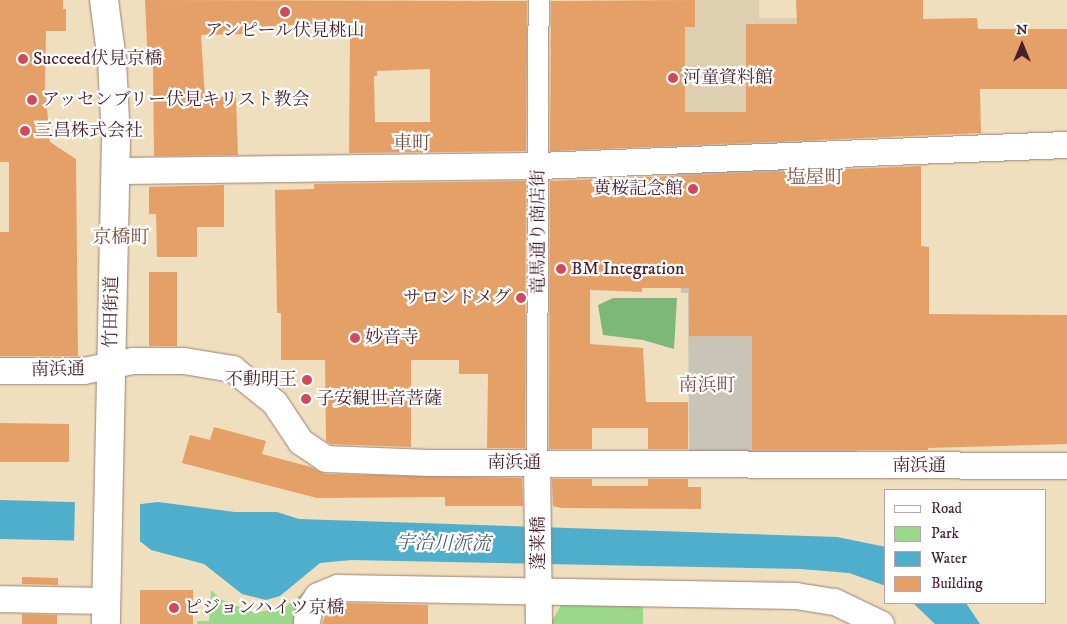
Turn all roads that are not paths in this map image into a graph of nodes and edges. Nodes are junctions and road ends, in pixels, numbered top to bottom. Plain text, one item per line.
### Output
1 (104, 0) edge
2 (539, 0) edge
3 (1067, 145) edge
4 (539, 166) junction
5 (115, 171) junction
6 (110, 366) junction
7 (0, 370) edge
8 (537, 463) junction
9 (1067, 466) edge
10 (539, 587) junction
11 (0, 600) edge
12 (106, 602) edge
13 (307, 621) dead end
14 (539, 624) edge
15 (881, 624) edge

1 - 5 main road, 竹田街道
2 - 4 street, 竜馬通り商店街
3 - 4 street
4 - 5 street
4 - 8 street, 竜馬通り商店街
5 - 6 main road, 竹田街道
6 - 7 street, 南浜通
6 - 8 street, 南浜通
6 - 12 main road, 竹田街道
8 - 9 street, 南浜通
8 - 10 street, 蓬莱橋
10 - 13 street
10 - 14 street, 蓬莱橋
10 - 15 street
11 - 12 street

